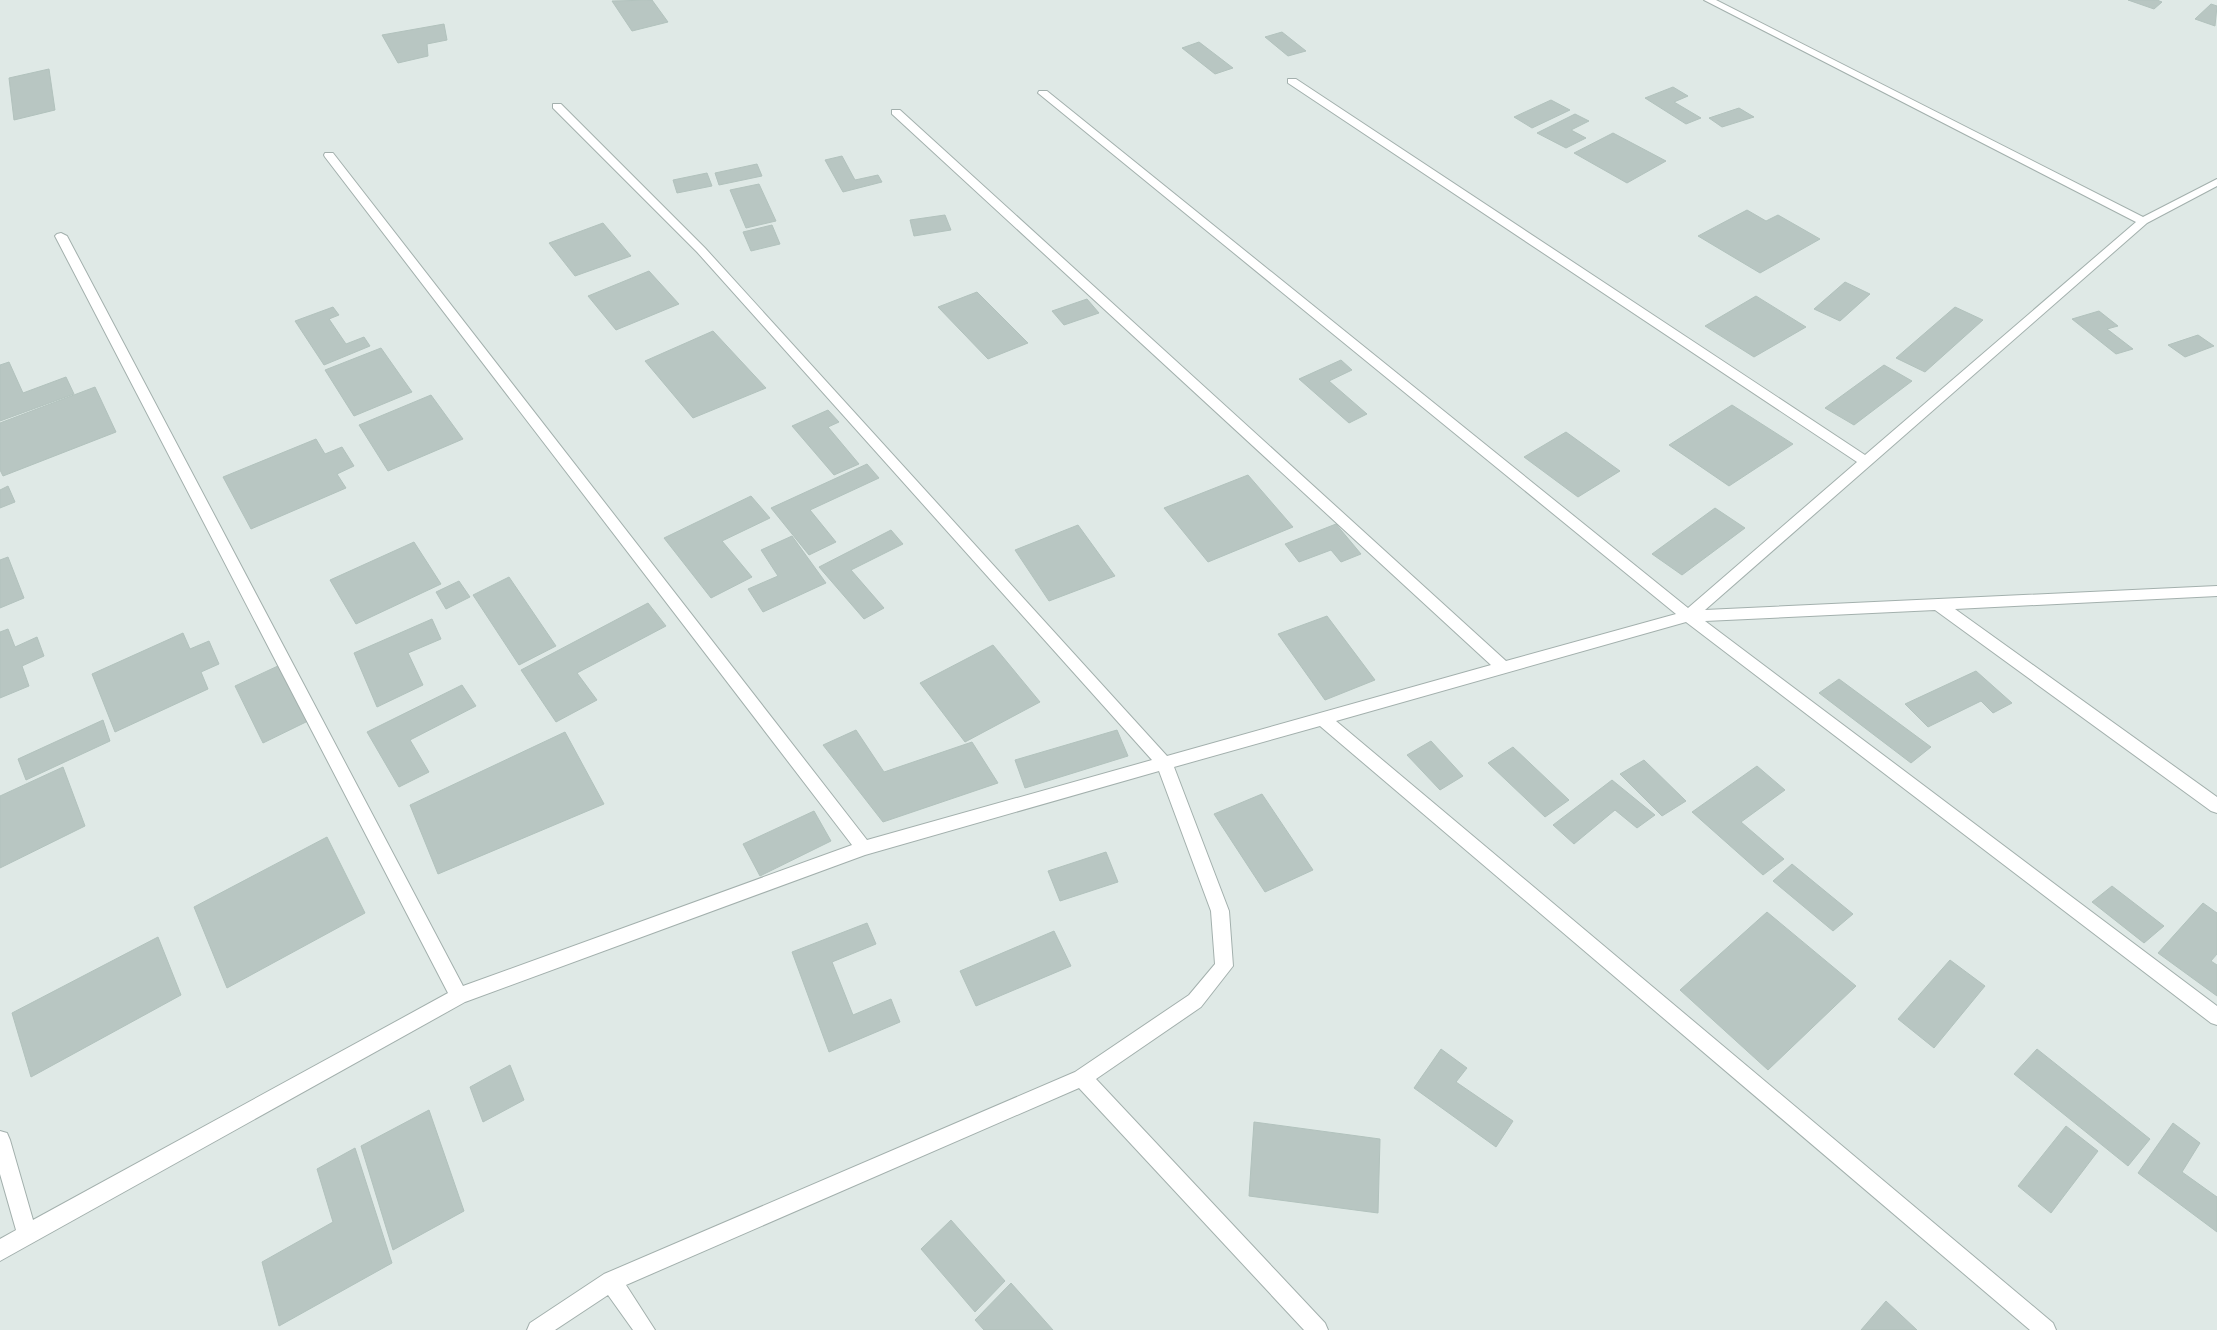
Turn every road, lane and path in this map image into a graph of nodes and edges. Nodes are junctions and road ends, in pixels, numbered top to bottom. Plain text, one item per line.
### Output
1 (1709, 0) edge
2 (1292, 81) dead end
3 (1043, 93) dead end
4 (557, 106) dead end
5 (896, 112) dead end
6 (329, 155) dead end
7 (2217, 182) edge
8 (2143, 221) junction
9 (61, 236) dead end
10 (1867, 462) junction
11 (2217, 591) edge
12 (1936, 603) junction
13 (1688, 616) junction
14 (1504, 668) junction
15 (1323, 719) junction
16 (1164, 764) junction
17 (2217, 806) edge
18 (864, 848) junction
19 (459, 996) junction
20 (2217, 1017) edge
21 (1082, 1078) junction
22 (0, 1140) edge
23 (27, 1234) junction
24 (0, 1251) edge
25 (611, 1281) junction
26 (537, 1330) edge
27 (646, 1330) edge
28 (1318, 1330) edge
29 (2046, 1330) edge

1 - 8 street
2 - 10 street
3 - 13 street
4 - 16 street
5 - 14 street
6 - 18 street
7 - 8 street
8 - 10 street
9 - 19 street
10 - 13 street
11 - 12 street
12 - 13 street
12 - 17 street
13 - 14 street
13 - 20 street
14 - 15 street
15 - 16 street
15 - 29 street
16 - 18 street
16 - 21 street
18 - 19 street
19 - 23 street
21 - 25 street
21 - 28 street
22 - 23 street
23 - 24 street
25 - 26 street
25 - 27 street

